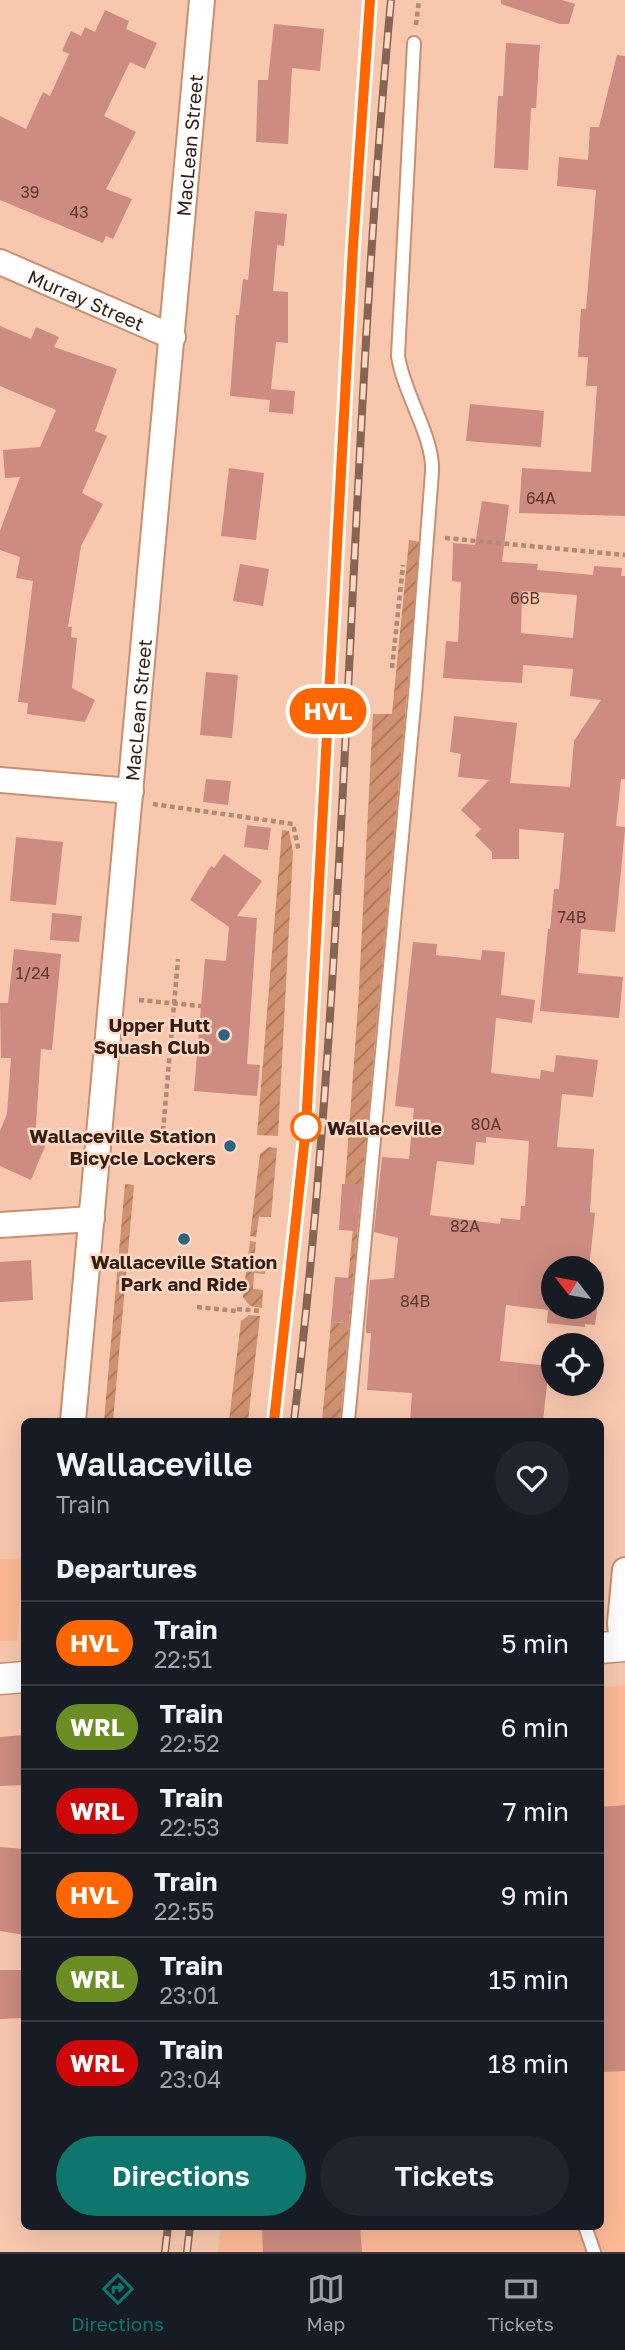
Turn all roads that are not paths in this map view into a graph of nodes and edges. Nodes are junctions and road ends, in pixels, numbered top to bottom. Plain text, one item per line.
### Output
1 (202, 0) edge
2 (414, 43) dead end
3 (0, 262) edge
4 (173, 337) junction
5 (0, 780) edge
6 (131, 791) junction
7 (92, 1219) junction
8 (0, 1225) edge
9 (74, 1418) edge
10 (348, 1418) edge
11 (625, 1570) edge
12 (616, 1647) edge
13 (21, 1677) edge
14 (0, 1679) edge
15 (587, 2230) edge
16 (594, 2252) edge

1 - 4 street, MacLean Street
2 - 10 lane
3 - 4 street, Murray Street
4 - 6 street, MacLean Street
5 - 6 street
6 - 7 street, MacLean Street
7 - 8 street
7 - 9 street, MacLean Street
11 - 12 street
13 - 14 street
15 - 16 lane

